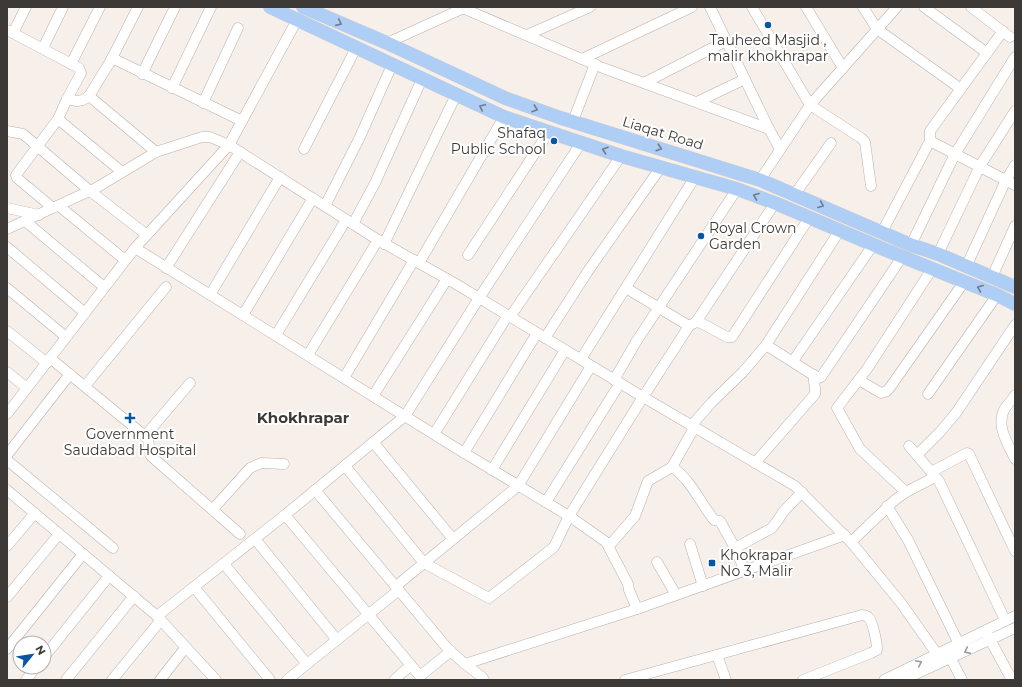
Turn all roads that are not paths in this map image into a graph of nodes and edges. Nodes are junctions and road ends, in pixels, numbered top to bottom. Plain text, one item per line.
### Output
1 (26, 7) edge
2 (63, 7) edge
3 (100, 7) edge
4 (138, 7) edge
5 (175, 7) edge
6 (211, 7) edge
7 (270, 7) edge
8 (303, 7) edge
9 (590, 7) edge
10 (692, 7) edge
11 (710, 7) edge
12 (752, 7) edge
13 (806, 7) edge
14 (863, 7) edge
15 (897, 7) edge
16 (924, 7) edge
17 (463, 8) edge
18 (978, 9) edge
19 (297, 20) junction
20 (238, 28) dead end
21 (877, 29) junction
22 (10, 31) edge
23 (1011, 34) edge
24 (527, 35) junction
25 (726, 41) junction
26 (387, 43) junction
27 (43, 48) junction
28 (356, 48) junction
29 (987, 53) junction
30 (112, 58) junction
31 (1015, 58) edge
32 (582, 59) junction
33 (71, 64) junction
34 (595, 64) junction
35 (392, 65) junction
36 (843, 68) junction
37 (142, 74) junction
38 (422, 79) junction
39 (745, 79) junction
40 (644, 83) junction
41 (172, 88) junction
42 (961, 89) junction
43 (456, 95) junction
44 (89, 96) junction
45 (67, 99) junction
46 (697, 102) junction
47 (203, 103) junction
48 (810, 105) junction
49 (1015, 111) edge
50 (504, 117) junction
51 (58, 119) junction
52 (242, 121) junction
53 (573, 122) junction
54 (769, 129) junction
55 (8, 133) edge
56 (548, 133) junction
57 (930, 141) junction
58 (581, 143) junction
59 (831, 143) dead end
60 (229, 145) junction
61 (38, 147) junction
62 (304, 149) dead end
63 (780, 149) junction
64 (156, 152) junction
65 (240, 152) junction
66 (955, 154) junction
67 (621, 156) junction
68 (1015, 165) edge
69 (980, 166) junction
70 (661, 167) junction
71 (122, 172) junction
72 (280, 177) junction
73 (695, 177) junction
74 (760, 180) junction
75 (1011, 183) edge
76 (871, 186) dead end
77 (737, 189) junction
78 (90, 191) junction
79 (794, 194) junction
80 (313, 198) junction
81 (775, 203) junction
82 (325, 206) junction
83 (56, 207) junction
84 (7, 208) edge
85 (39, 215) junction
86 (809, 218) junction
87 (25, 220) junction
88 (350, 222) junction
89 (1015, 226) edge
90 (7, 229) edge
91 (840, 230) junction
92 (882, 232) junction
93 (147, 235) junction
94 (381, 242) junction
95 (874, 245) junction
96 (911, 245) junction
97 (7, 247) edge
98 (135, 248) junction
99 (938, 254) junction
100 (468, 255) dead end
101 (902, 257) junction
102 (125, 260) junction
103 (416, 262) junction
104 (966, 267) junction
105 (166, 268) junction
106 (932, 269) junction
107 (992, 277) junction
108 (447, 279) junction
109 (964, 282) junction
110 (104, 287) junction
111 (166, 287) dead end
112 (1015, 287) edge
113 (7, 288) edge
114 (626, 288) junction
115 (210, 295) junction
116 (997, 295) junction
117 (479, 298) junction
118 (1015, 304) edge
119 (659, 308) junction
120 (85, 313) junction
121 (243, 315) junction
122 (509, 316) junction
123 (693, 324) junction
124 (1015, 325) edge
125 (7, 331) edge
126 (276, 335) junction
127 (541, 336) junction
128 (66, 337) junction
129 (766, 345) junction
130 (565, 350) junction
131 (308, 355) junction
132 (581, 359) junction
133 (48, 360) junction
134 (793, 362) junction
135 (592, 366) junction
136 (7, 372) edge
137 (70, 374) junction
138 (814, 376) junction
139 (344, 378) junction
140 (859, 380) junction
141 (617, 381) junction
142 (190, 383) dead end
143 (85, 386) junction
144 (27, 388) junction
145 (928, 394) dead end
146 (373, 396) junction
147 (1015, 396) edge
148 (643, 397) junction
149 (7, 414) edge
150 (405, 416) junction
151 (692, 427) junction
152 (434, 434) junction
153 (146, 436) junction
154 (374, 442) junction
155 (909, 446) dead end
156 (464, 453) junction
157 (7, 454) edge
158 (917, 456) junction
159 (1015, 459) edge
160 (7, 460) edge
161 (755, 463) junction
162 (284, 464) dead end
163 (345, 466) junction
164 (672, 467) junction
165 (492, 470) junction
166 (933, 474) junction
167 (518, 486) junction
168 (7, 490) edge
169 (315, 490) junction
170 (802, 492) junction
171 (906, 492) junction
172 (546, 502) junction
173 (887, 506) junction
174 (213, 509) junction
175 (35, 513) junction
176 (285, 515) junction
177 (569, 516) junction
178 (59, 534) junction
179 (240, 534) dead end
180 (255, 539) junction
181 (453, 539) junction
182 (848, 539) junction
183 (690, 544) dead end
184 (7, 546) edge
185 (608, 546) junction
186 (113, 548) dead end
187 (735, 548) junction
188 (1015, 551) edge
189 (83, 554) junction
190 (657, 562) dead end
191 (424, 563) junction
192 (224, 564) junction
193 (745, 571) junction
194 (109, 576) junction
195 (703, 586) junction
196 (194, 587) junction
197 (397, 588) junction
198 (676, 595) junction
199 (134, 596) junction
200 (7, 597) edge
201 (638, 609) junction
202 (368, 615) junction
203 (1015, 616) edge
204 (159, 618) junction
205 (1005, 620) junction
206 (1015, 628) edge
207 (984, 631) junction
208 (337, 640) junction
209 (990, 640) junction
210 (959, 644) junction
211 (52, 647) edge
212 (186, 647) junction
213 (7, 649) edge
214 (451, 651) junction
215 (945, 654) junction
216 (717, 655) junction
217 (307, 664) junction
218 (465, 664) junction
219 (410, 665) junction
220 (66, 680) edge
221 (112, 680) edge
222 (160, 680) edge
223 (216, 680) edge
224 (270, 680) edge
225 (287, 680) edge
226 (394, 680) edge
227 (484, 680) edge
228 (625, 680) edge
229 (726, 680) edge
230 (803, 680) edge
231 (884, 680) edge
232 (903, 680) edge
233 (962, 680) edge
234 (1012, 680) edge

1 - 22 street
2 - 27 street
3 - 33 street
4 - 30 street
5 - 37 street
6 - 41 street
7 - 19 main road
8 -> 26 main road, Liaqat Road
9 - 24 street
10 - 32 street
11 - 25 street
12 - 48 street
13 - 36 street
14 - 21 street
15 - 21 street
16 - 29 street
17 - 24 street
17 - 26 street
18 - 23 street
19 - 28 main road
19 - 52 street
20 - 47 street
21 - 36 street
21 - 42 street
22 - 27 street
23 - 29 street
24 - 32 street
25 - 39 street
25 - 40 street
26 -> 53 main road, Liaqat Road
27 - 33 street
28 - 35 main road
28 - 62 street
29 - 42 street
30 - 37 street
30 - 44 street
31 - 66 street
32 - 34 street
33 - 45 street
34 - 40 street
34 - 53 street
35 - 38 main road
35 - 82 street
36 - 48 street
37 - 41 street
38 - 43 main road
38 - 88 street
39 - 46 street
39 - 54 street
40 - 46 street
41 - 47 street
42 - 57 street
50 -> 43 main road
43 - 94 street
44 - 45 street
44 - 64 street
45 - 51 street
46 - 54 street
47 - 52 street
48 - 63 street
48 - 76 street
49 - 69 street
50 - 56 main road
50 - 103 street
51 - 61 street
51 - 71 street
52 - 60 street
53 -> 74 main road, Liaqat Road
54 - 63 street
55 - 61 street
56 - 58 main road
56 - 100 street
57 - 66 street
57 - 92 street
67 -> 58 main road
58 - 117 street
59 - 79 street
60 - 64 street
60 - 65 street
60 - 93 street
61 - 78 street
61 - 83 street
63 - 74 street
64 - 71 street
65 - 72 street
65 - 105 street
66 - 69 street
66 - 96 street
67 - 70 main road
67 - 122 street
68 - 75 street
69 - 75 street
69 - 99 street
70 - 73 main road
70 - 127 street
71 - 78 street
72 - 80 street
72 - 115 street
73 - 77 main road
73 - 114 street
74 - 79 main road, Liaqat Road
75 - 104 street
81 -> 77 main road
77 - 119 street
78 - 83 street
78 - 93 street
79 -> 92 main road, Liaqat Road
80 - 82 street
80 - 121 street
81 - 86 main road
81 - 123 street
82 - 88 street
83 - 85 street
83 - 102 street
84 - 85 street
85 - 87 street
86 - 91 main road
86 - 123 street
87 - 90 street
87 - 110 street
88 - 94 street
88 - 126 street
89 - 107 street
91 - 95 main road
91 - 129 street
92 - 96 main road, Liaqat Road
93 - 98 street
94 - 103 street
94 - 131 street
95 - 101 main road
95 - 134 street
96 - 99 main road, Liaqat Road
97 - 120 street
98 - 102 street
98 - 105 street
99 - 104 main road, Liaqat Road
101 - 106 main road
101 - 138 street
102 - 110 street
103 - 108 street
103 - 139 street
104 - 107 main road, Liaqat Road
105 - 115 street
106 - 109 main road
106 - 140 street
107 - 112 main road, Liaqat Road
108 - 117 street
108 - 146 street
116 -> 109 main road
109 - 140 street
110 - 120 street
111 - 143 street
113 - 128 street
114 - 119 street
114 - 132 street
115 - 121 street
116 - 118 main road
116 - 145 street
117 - 122 street
117 - 150 street
119 - 123 street
119 - 141 street
120 - 128 street
121 - 126 street
122 - 127 street
122 - 152 street
123 - 148 street
124 - 158 street
125 - 133 street
126 - 131 street
127 - 130 street
127 - 156 street
128 - 133 street
129 - 134 street
129 - 151 street
130 - 132 street
130 - 165 street
131 - 139 street
132 - 135 street
133 - 137 street
133 - 144 street
134 - 138 street
135 - 141 street
135 - 167 street
136 - 144 street
137 - 143 street
137 - 157 street
138 - 161 street
139 - 146 street
140 - 171 street
141 - 148 street
141 - 172 street
142 - 153 street
143 - 153 street
144 - 149 street
146 - 150 street
147 - 159 street
148 - 151 street
148 - 177 street
150 - 152 street
150 - 154 street
151 - 161 street
151 - 164 street
152 - 156 street
153 - 174 street
154 - 163 street
154 - 181 street
155 - 158 street
156 - 165 street
158 - 166 street
160 - 186 street
161 - 170 street
162 - 174 street
163 - 169 street
163 - 191 street
164 - 185 street
164 - 187 street
165 - 167 street
166 - 171 street
166 - 188 street
166 - 205 street
167 - 172 street
167 - 181 street
168 - 175 street
169 - 176 street
169 - 197 street
170 - 182 street
170 - 187 street
171 - 173 street
172 - 177 street
173 - 182 street
173 - 210 street
174 - 179 street
175 - 178 street
175 - 184 street
176 - 180 street
176 - 202 street
177 - 185 street
177 - 191 street
178 - 189 street
178 - 200 street
180 - 192 street
180 - 208 street
181 - 191 street
182 - 193 street
182 - 215 street
183 - 195 street
185 - 201 street
187 - 193 street
189 - 194 street
189 - 213 street
190 - 198 street
191 - 197 street
192 - 196 street
192 - 217 street
193 - 195 street
194 - 199 street
194 - 211 street
195 - 198 street
196 - 204 street
196 - 224 street
197 - 202 street
197 - 214 street
198 - 201 street
199 - 204 street
199 - 220 street
201 - 218 street
202 - 208 street
202 - 219 street
203 - 205 street
204 - 212 street
204 - 221 street
205 - 207 street
206 - 209 street
207 - 209 street
207 - 210 street
208 - 217 street
209 -> 215 street
209 - 234 street
210 - 215 street
212 - 222 street
212 - 223 street
214 - 218 street
214 - 219 street
231 -> 215 street
215 - 232 street
215 - 233 street
216 - 228 street
216 - 229 street
216 - 230 street
217 - 225 street
218 - 227 street
219 - 226 street

